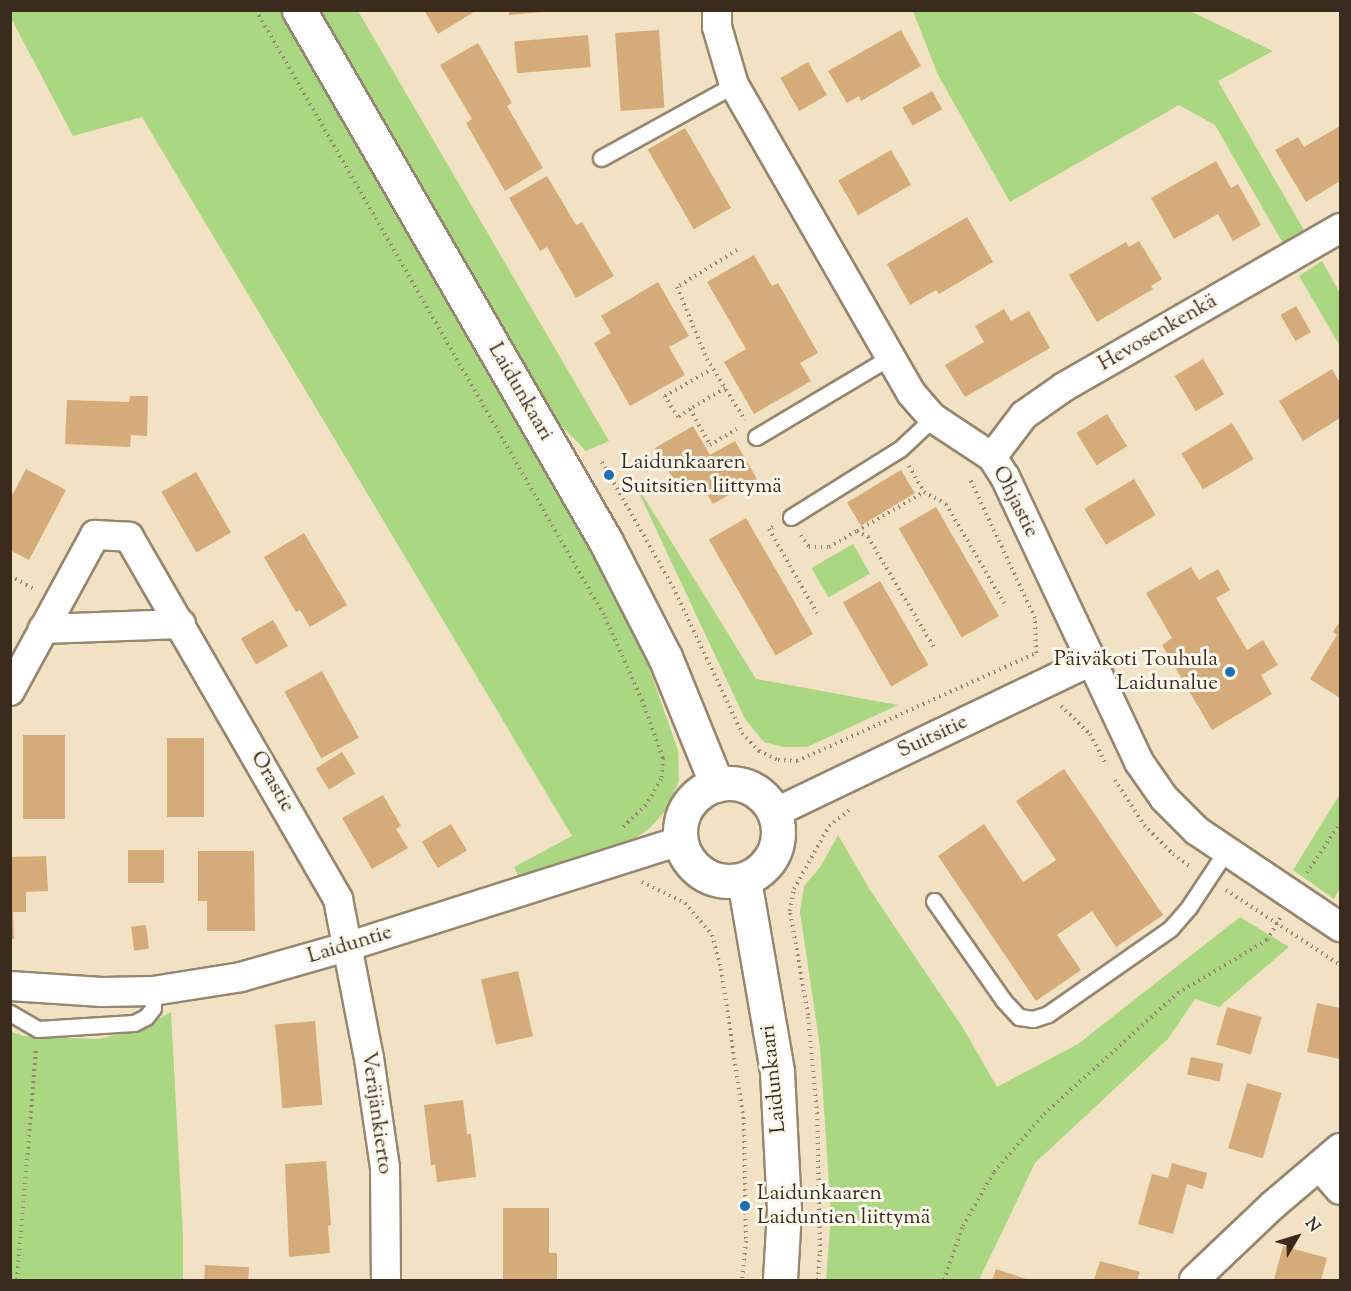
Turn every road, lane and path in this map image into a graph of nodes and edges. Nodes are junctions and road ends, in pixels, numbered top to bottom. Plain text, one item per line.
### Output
1 (256, 10) edge
2 (299, 10) edge
3 (717, 10) edge
4 (734, 85) junction
5 (601, 158) dead end
6 (1341, 228) edge
7 (737, 250) dead end
8 (890, 357) junction
9 (712, 369) junction
10 (725, 388) junction
11 (690, 409) junction
12 (933, 418) junction
13 (756, 436) dead end
14 (900, 449) junction
15 (992, 457) junction
16 (602, 462) dead end
17 (924, 492) junction
18 (791, 517) junction
19 (857, 531) junction
20 (1004, 603) dead end
21 (817, 613) dead end
22 (181, 624) junction
23 (43, 629) junction
24 (935, 649) dead end
25 (1091, 661) junction
26 (10, 691) edge
27 (1061, 705) dead end
28 (1053, 707) dead end
29 (742, 733) dead end
30 (717, 785) junction
31 (856, 805) dead end
32 (774, 813) junction
33 (680, 841) junction
34 (1226, 851) junction
35 (626, 856) junction
36 (744, 880) junction
37 (934, 901) dead end
38 (1277, 924) dead end
39 (1341, 927) edge
40 (346, 947) junction
41 (10, 987) edge
42 (153, 991) junction
43 (10, 1013) edge
44 (38, 1029) junction
45 (1330, 1158) edge
46 (1341, 1190) edge
47 (16, 1281) edge
48 (386, 1281) edge
49 (742, 1281) edge
50 (780, 1281) edge
51 (818, 1281) edge
52 (944, 1281) edge
53 (1194, 1281) edge

1 - 35 path
2 - 30 street, Laidunkaari
3 - 4 street, Ohjastie
4 - 5 lane
4 - 8 street, Ohjastie
6 - 15 street, Hevosenkenkä
7 - 9 path
8 - 12 street, Ohjastie
8 - 13 lane
9 - 10 path
9 - 11 path
10 - 11 path
10 - 11 path
12 - 14 lane
12 - 15 street, Ohjastie
14 - 17 path
14 - 18 lane
15 - 25 street, Ohjastie
16 - 29 path
17 - 19 path
17 - 20 path
18 - 19 path
18 - 21 path
19 - 24 path
22 - 23 street
22 - 23 street, Orastie
22 - 40 street, Orastie
23 - 26 street, Orastie
25 - 32 street, Suitsitie
25 - 34 street, Ohjastie
27 - 28 path
30 - 32 street
30 - 33 street
31 - 51 path
32 - 36 street
33 - 35 street, Laiduntie
33 - 36 street
34 - 37 lane
34 - 39 street, Ohjastie
35 - 40 street, Laiduntie
35 - 49 path
36 - 50 street, Laidunkaari
38 - 52 path
40 - 42 street, Laiduntie
40 - 48 street, Veräjänkierto
41 - 42 street, Laiduntie
42 - 44 lane
43 - 44 lane
44 - 47 path
45 - 46 street
45 - 53 street

